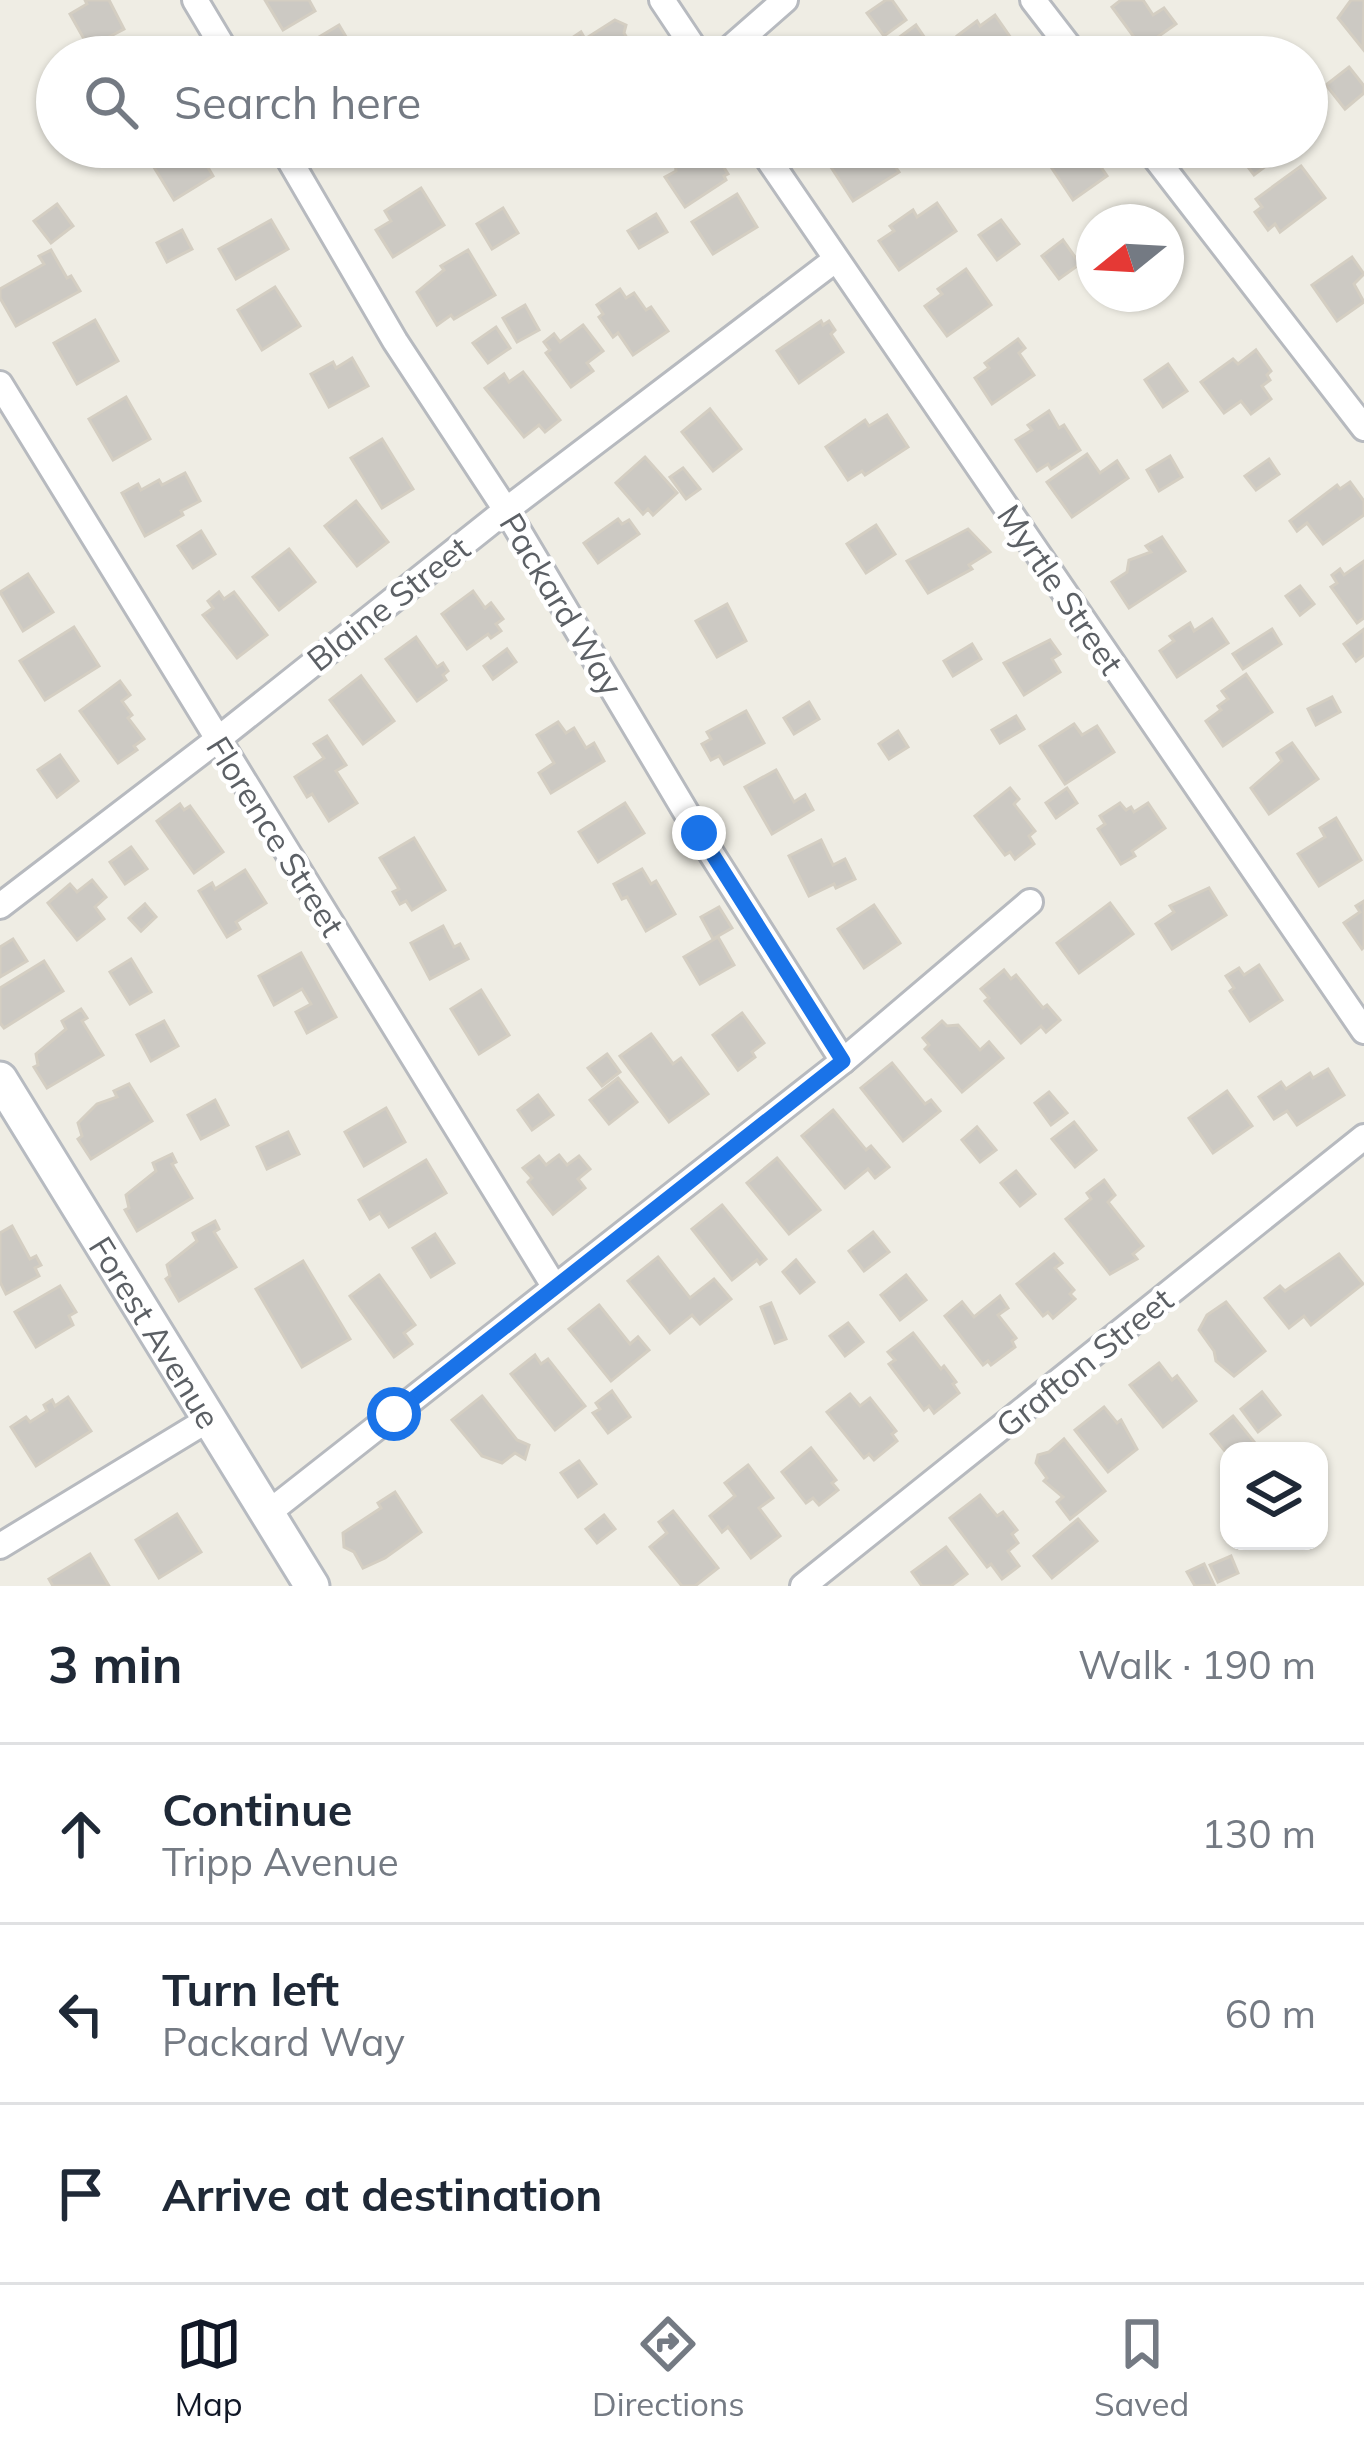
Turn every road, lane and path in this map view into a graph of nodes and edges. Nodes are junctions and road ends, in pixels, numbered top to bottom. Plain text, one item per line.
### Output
1 (195, 0) edge
2 (662, 0) edge
3 (785, 0) edge
4 (1033, 0) edge
5 (216, 36) edge
6 (686, 36) edge
7 (744, 36) edge
8 (1061, 36) edge
9 (294, 168) edge
10 (774, 168) edge
11 (1163, 168) edge
12 (836, 260) junction
13 (0, 384) edge
14 (1364, 428) edge
15 (506, 510) junction
16 (217, 740) junction
17 (1030, 902) dead end
18 (0, 906) edge
19 (1364, 1031) edge
20 (843, 1061) junction
21 (0, 1079) edge
22 (1364, 1137) edge
23 (554, 1286) junction
24 (209, 1419) junction
25 (268, 1513) junction
26 (0, 1546) edge
27 (312, 1586) edge
28 (803, 1586) edge

1 - 5 street
2 - 6 street
3 - 7 street
4 - 8 street
9 - 15 street, Packard Way
10 - 12 street, Myrtle Street
11 - 14 street
12 - 15 street, Blaine Street
12 - 19 street, Myrtle Street
13 - 16 street, Florence Street
15 - 16 street, Blaine Street
15 - 20 street, Packard Way
16 - 18 street, Blaine Street
16 - 23 street, Florence Street
17 - 20 street
20 - 23 street
21 - 24 street, Forest Avenue
22 - 28 street, Grafton Street
23 - 25 street
24 - 25 street, Forest Avenue
24 - 26 street
25 - 27 street, Forest Avenue

